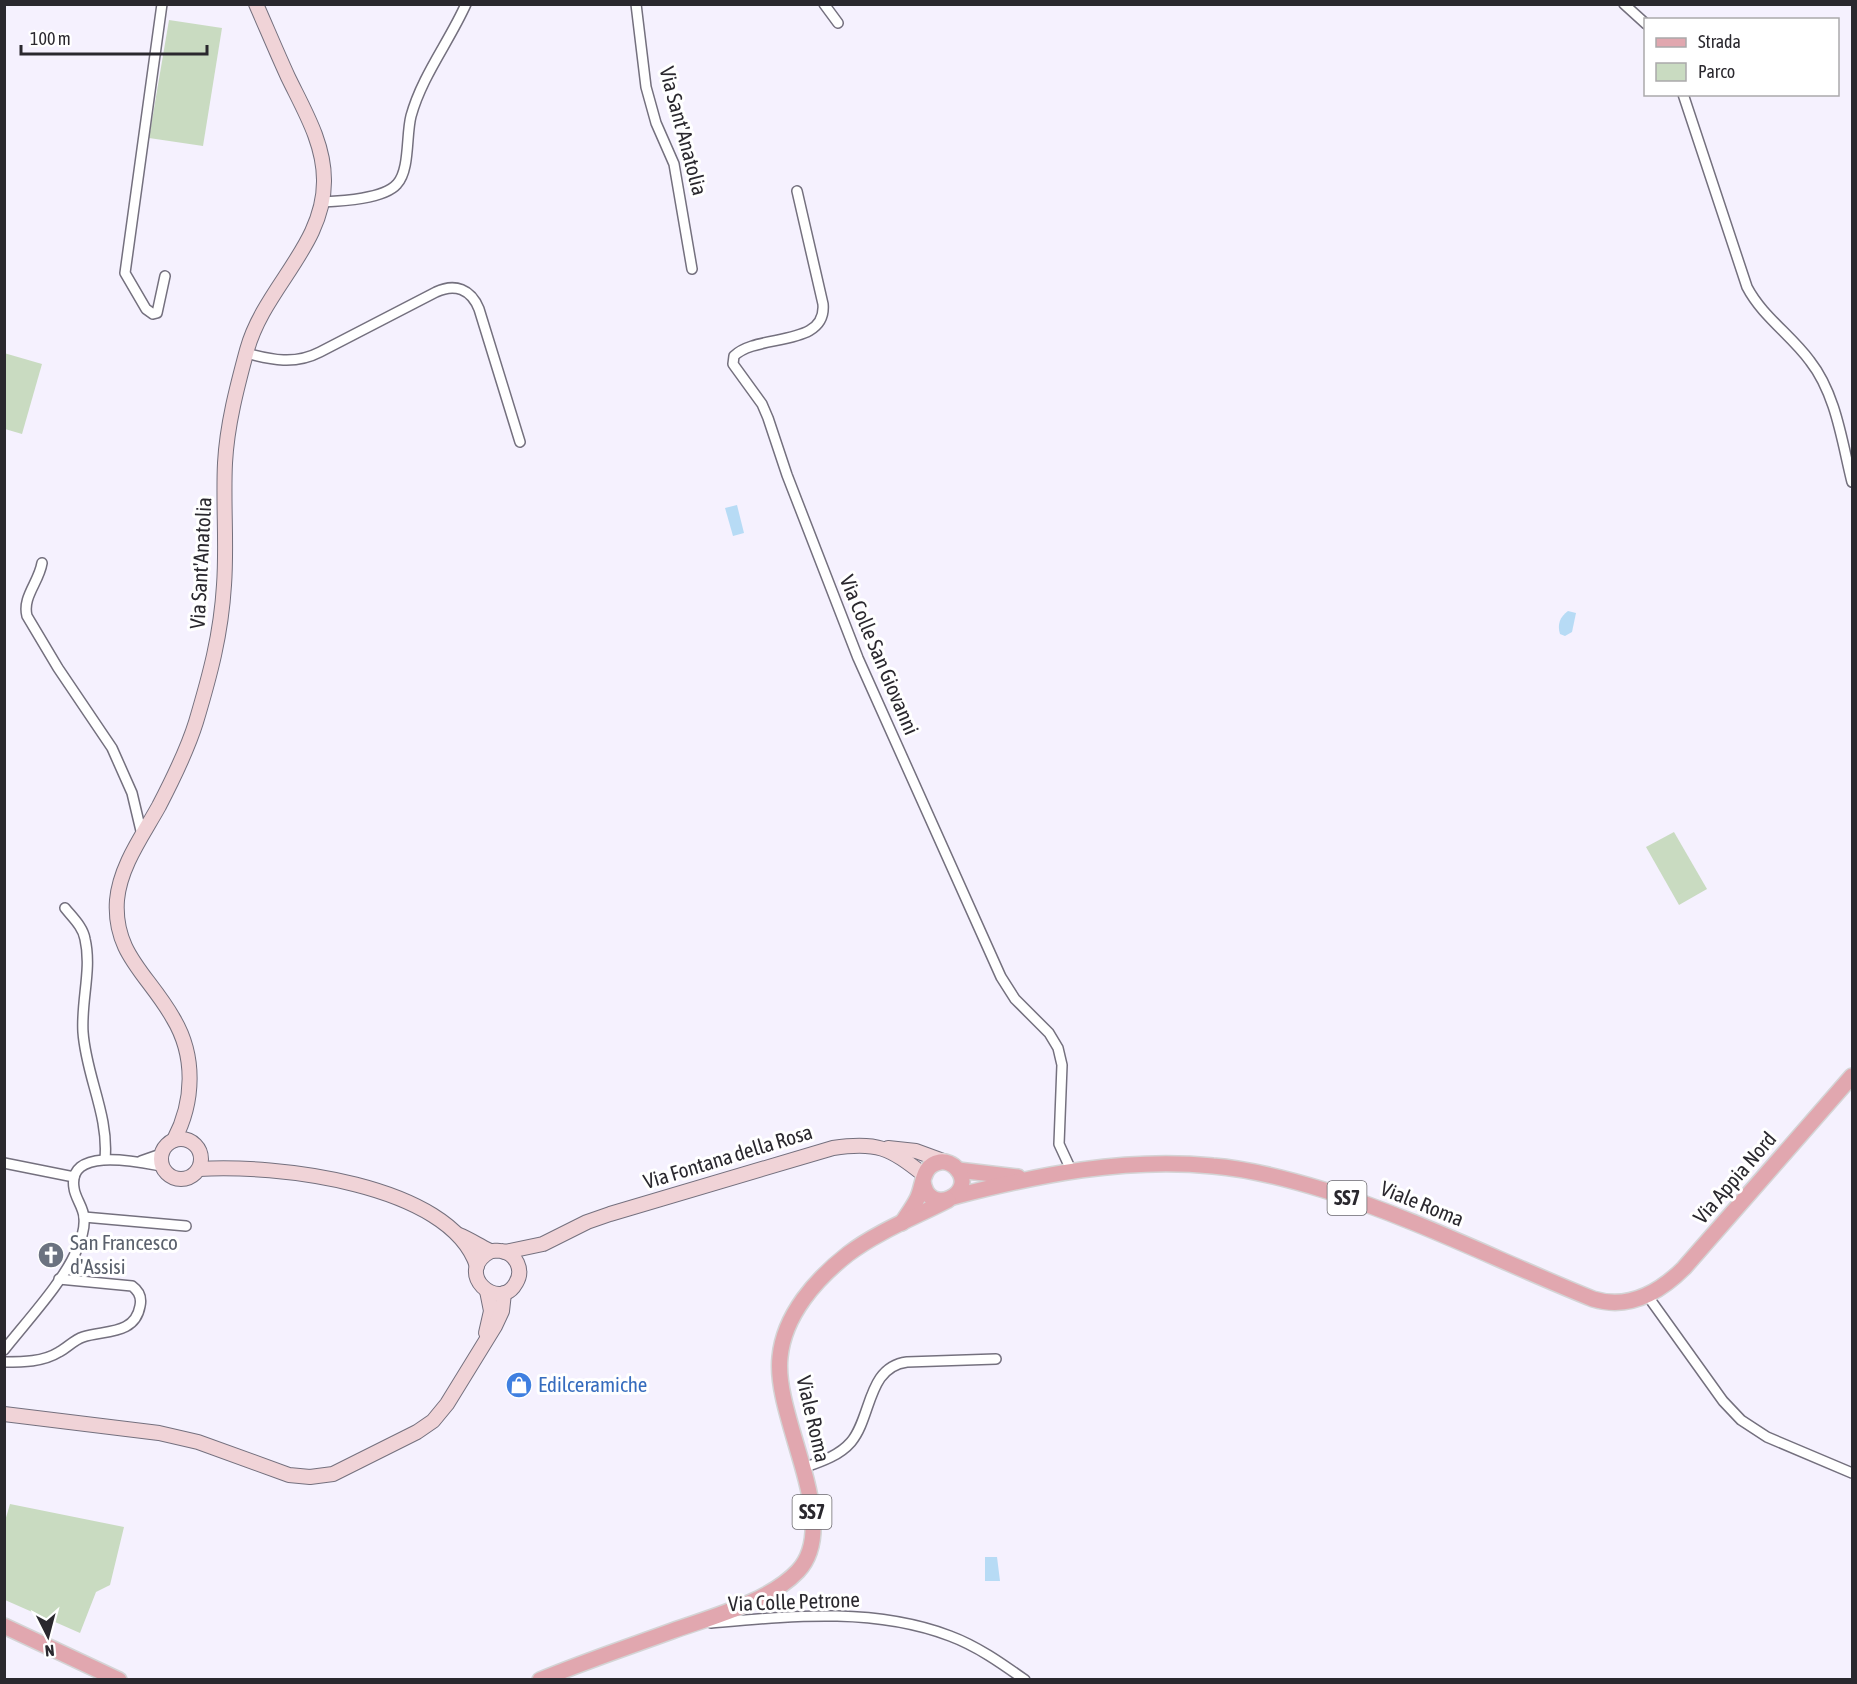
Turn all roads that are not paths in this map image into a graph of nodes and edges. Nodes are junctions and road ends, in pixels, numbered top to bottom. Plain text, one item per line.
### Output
1 (162, 4) edge
2 (256, 4) edge
3 (466, 4) edge
4 (636, 4) edge
5 (824, 4) edge
6 (1624, 4) edge
7 (1644, 22) edge
8 (838, 23) dead end
9 (1684, 96) edge
10 (797, 191) dead end
11 (322, 202) junction
12 (692, 269) dead end
13 (165, 276) dead end
14 (246, 353) junction
15 (520, 442) dead end
16 (1852, 482) edge
17 (42, 563) dead end
18 (142, 835) junction
19 (65, 909) dead end
20 (1852, 1076) edge
21 (189, 1096) junction
22 (174, 1140) junction
23 (886, 1148) junction
24 (198, 1156) junction
25 (105, 1159) junction
26 (161, 1160) junction
27 (4, 1164) edge
28 (952, 1166) junction
29 (1072, 1172) junction
30 (74, 1177) junction
31 (924, 1178) junction
32 (1036, 1178) junction
33 (950, 1199) junction
34 (84, 1217) junction
35 (900, 1225) junction
36 (186, 1226) dead end
37 (457, 1234) junction
38 (543, 1244) junction
39 (498, 1251) junction
40 (477, 1266) junction
41 (59, 1279) junction
42 (518, 1280) junction
43 (487, 1291) junction
44 (504, 1293) junction
45 (1645, 1297) junction
46 (485, 1340) junction
47 (4, 1350) edge
48 (996, 1359) dead end
49 (4, 1362) edge
50 (4, 1414) edge
51 (802, 1468) junction
52 (1852, 1473) edge
53 (693, 1624) junction
54 (4, 1626) edge
55 (119, 1680) edge
56 (540, 1680) edge
57 (1025, 1680) edge

1 - 13 street
2 - 11 main road, Via Sant'Anatolia
3 - 11 street
4 - 12 street, Via Sant'Anatolia
5 - 8 street
6 - 7 street
9 - 16 street
10 - 29 street, Via Colle San Giovanni
11 - 14 main road, Via Sant'Anatolia
14 - 15 street
14 - 18 main road, Via Sant'Anatolia
17 - 18 street
18 - 21 main road, Via Sant'Anatolia
19 - 25 street
20 - 45 main road, Via Appia Nord / SS7
21 - 22 main road, Via Sant'Anatolia
21 - 24 main road
22 - 24 main road
22 - 26 main road, Via Sant'Anatolia
23 - 28 main road, Via Fontana della Rosa
23 - 31 main road
23 - 38 main road, Via Fontana della Rosa
24 - 26 main road
24 - 37 main road
25 - 26 street
25 - 30 street
27 - 30 street
28 - 31 main road
28 - 32 main road, Viale Roma / SS7
28 - 33 main road
29 - 32 main road, Viale Roma / SS7
29 - 45 main road, Viale Roma / SS7
30 - 34 street
31 - 33 main road
31 - 35 main road
32 - 33 main road, Viale Roma
33 - 35 main road, Viale Roma
34 - 36 street
34 - 41 street
35 - 51 main road, Viale Roma / SS7
37 - 39 main road
37 - 40 main road
38 - 39 main road, Via Fontana della Rosa
38 - 42 main road, Via Fontana della Rosa
39 - 40 main road
39 - 42 main road
40 - 43 main road
41 - 47 street
41 - 49 street
42 - 44 main road
43 - 44 main road
43 - 46 main road
44 - 46 main road
45 - 52 street
46 - 50 main road
48 - 51 street
51 - 53 main road, Viale Roma / SS7
53 - 56 main road, Viale Roma / SS7
53 - 57 street, Via Colle Petrone
54 - 55 main road

